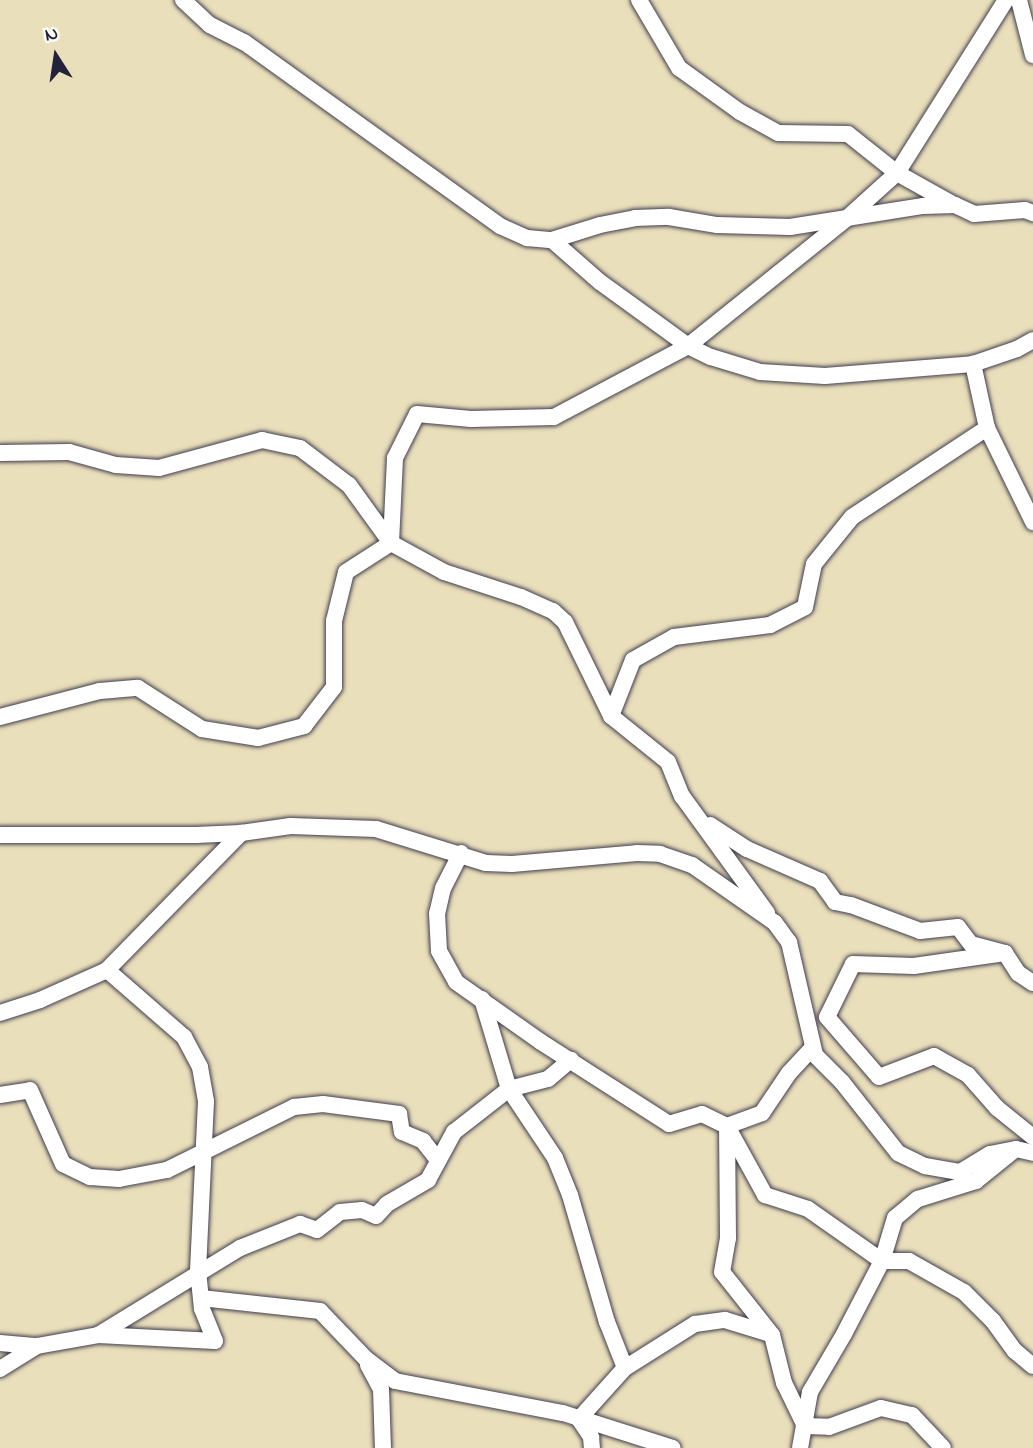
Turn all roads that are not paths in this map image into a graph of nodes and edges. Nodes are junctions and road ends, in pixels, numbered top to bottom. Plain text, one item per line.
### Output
1 (183, 0) edge
2 (639, 0) edge
3 (1006, 0) edge
4 (1019, 0) edge
5 (1033, 55) edge
6 (897, 173) junction
7 (955, 205) junction
8 (1033, 213) edge
9 (847, 218) junction
10 (552, 240) junction
11 (1033, 340) edge
12 (688, 345) junction
13 (974, 364) junction
14 (987, 428) junction
15 (0, 453) edge
16 (1033, 522) edge
17 (391, 543) junction
18 (611, 716) junction
19 (0, 717) edge
20 (703, 821) junction
21 (241, 833) junction
22 (0, 835) edge
23 (461, 853) junction
24 (775, 923) junction
25 (1005, 953) junction
26 (107, 970) junction
27 (1033, 983) edge
28 (482, 999) junction
29 (0, 1013) edge
30 (813, 1047) junction
31 (571, 1060) junction
32 (509, 1089) junction
33 (0, 1095) edge
34 (727, 1126) junction
35 (1033, 1136) edge
36 (1016, 1149) junction
37 (202, 1152) junction
38 (1033, 1153) edge
39 (438, 1160) junction
40 (882, 1261) junction
41 (198, 1271) junction
42 (201, 1298) junction
43 (98, 1335) junction
44 (772, 1335) junction
45 (0, 1343) edge
46 (37, 1346) junction
47 (366, 1359) junction
48 (1033, 1366) edge
49 (625, 1368) junction
50 (0, 1369) edge
51 (579, 1419) junction
52 (805, 1426) junction
53 (383, 1448) edge
54 (592, 1448) edge
55 (673, 1448) edge
56 (800, 1448) edge
57 (943, 1448) edge

1 - 10 street
2 - 6 street
3 - 6 street
4 - 5 street
6 - 7 street
6 - 9 street
7 - 8 street
7 - 9 street
9 - 10 street
9 - 12 street
10 - 12 street
11 - 13 street
12 - 13 street
12 - 17 street
13 - 14 street
14 - 16 street
14 - 18 street
15 - 17 street
17 - 18 street
17 - 19 street
18 - 20 street
20 - 24 street
20 - 25 street
21 - 22 street
21 - 23 street
21 - 26 street
23 - 24 street
23 - 28 street
24 - 30 street
25 - 27 street
25 - 35 street
26 - 29 street
26 - 37 street
28 - 31 street
28 - 32 street
30 - 34 street
30 - 36 street
31 - 32 street
31 - 34 street
32 - 39 street
32 - 49 street
33 - 37 street
34 - 40 street
34 - 44 street
36 - 38 street
36 - 40 street
37 - 39 street
37 - 41 street
39 - 41 street
40 - 48 street
40 - 52 street
41 - 42 street
41 - 43 street
42 - 43 street
42 - 47 street
43 - 46 street
44 - 49 street
44 - 52 street
45 - 46 street
46 - 50 street
47 - 51 street
47 - 53 street
49 - 51 street
51 - 54 street
51 - 55 street
52 - 56 street
52 - 57 street

